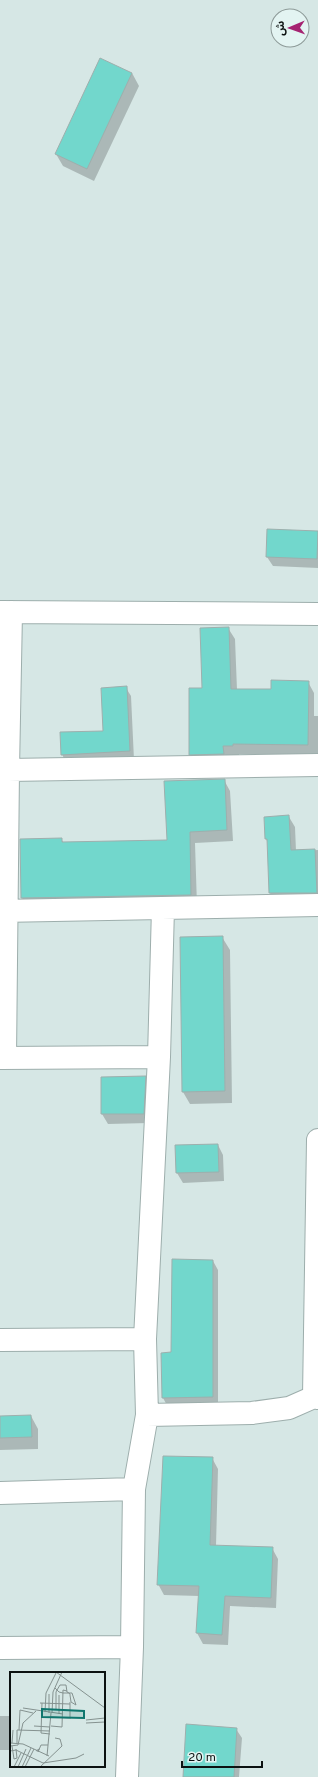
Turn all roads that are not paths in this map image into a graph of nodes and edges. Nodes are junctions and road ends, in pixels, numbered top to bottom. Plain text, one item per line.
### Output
1 (6, 612) edge
2 (318, 614) edge
3 (318, 765) edge
4 (4, 770) edge
5 (318, 905) edge
6 (163, 908) junction
7 (3, 911) edge
8 (159, 1057) junction
9 (3, 1058) edge
10 (318, 1140) edge
11 (146, 1339) junction
12 (0, 1340) edge
13 (316, 1398) edge
14 (147, 1415) junction
15 (134, 1489) junction
16 (0, 1493) edge
17 (132, 1647) junction
18 (0, 1648) edge
19 (127, 1777) edge

1 - 2 street
1 - 4 street
3 - 4 street
4 - 7 street
5 - 6 street
6 - 7 street
6 - 8 street
7 - 9 street
8 - 9 street
8 - 11 street
10 - 13 street
11 - 12 street
11 - 14 street
13 - 14 street
14 - 15 street
15 - 16 street
15 - 17 street
17 - 18 street
17 - 19 street

